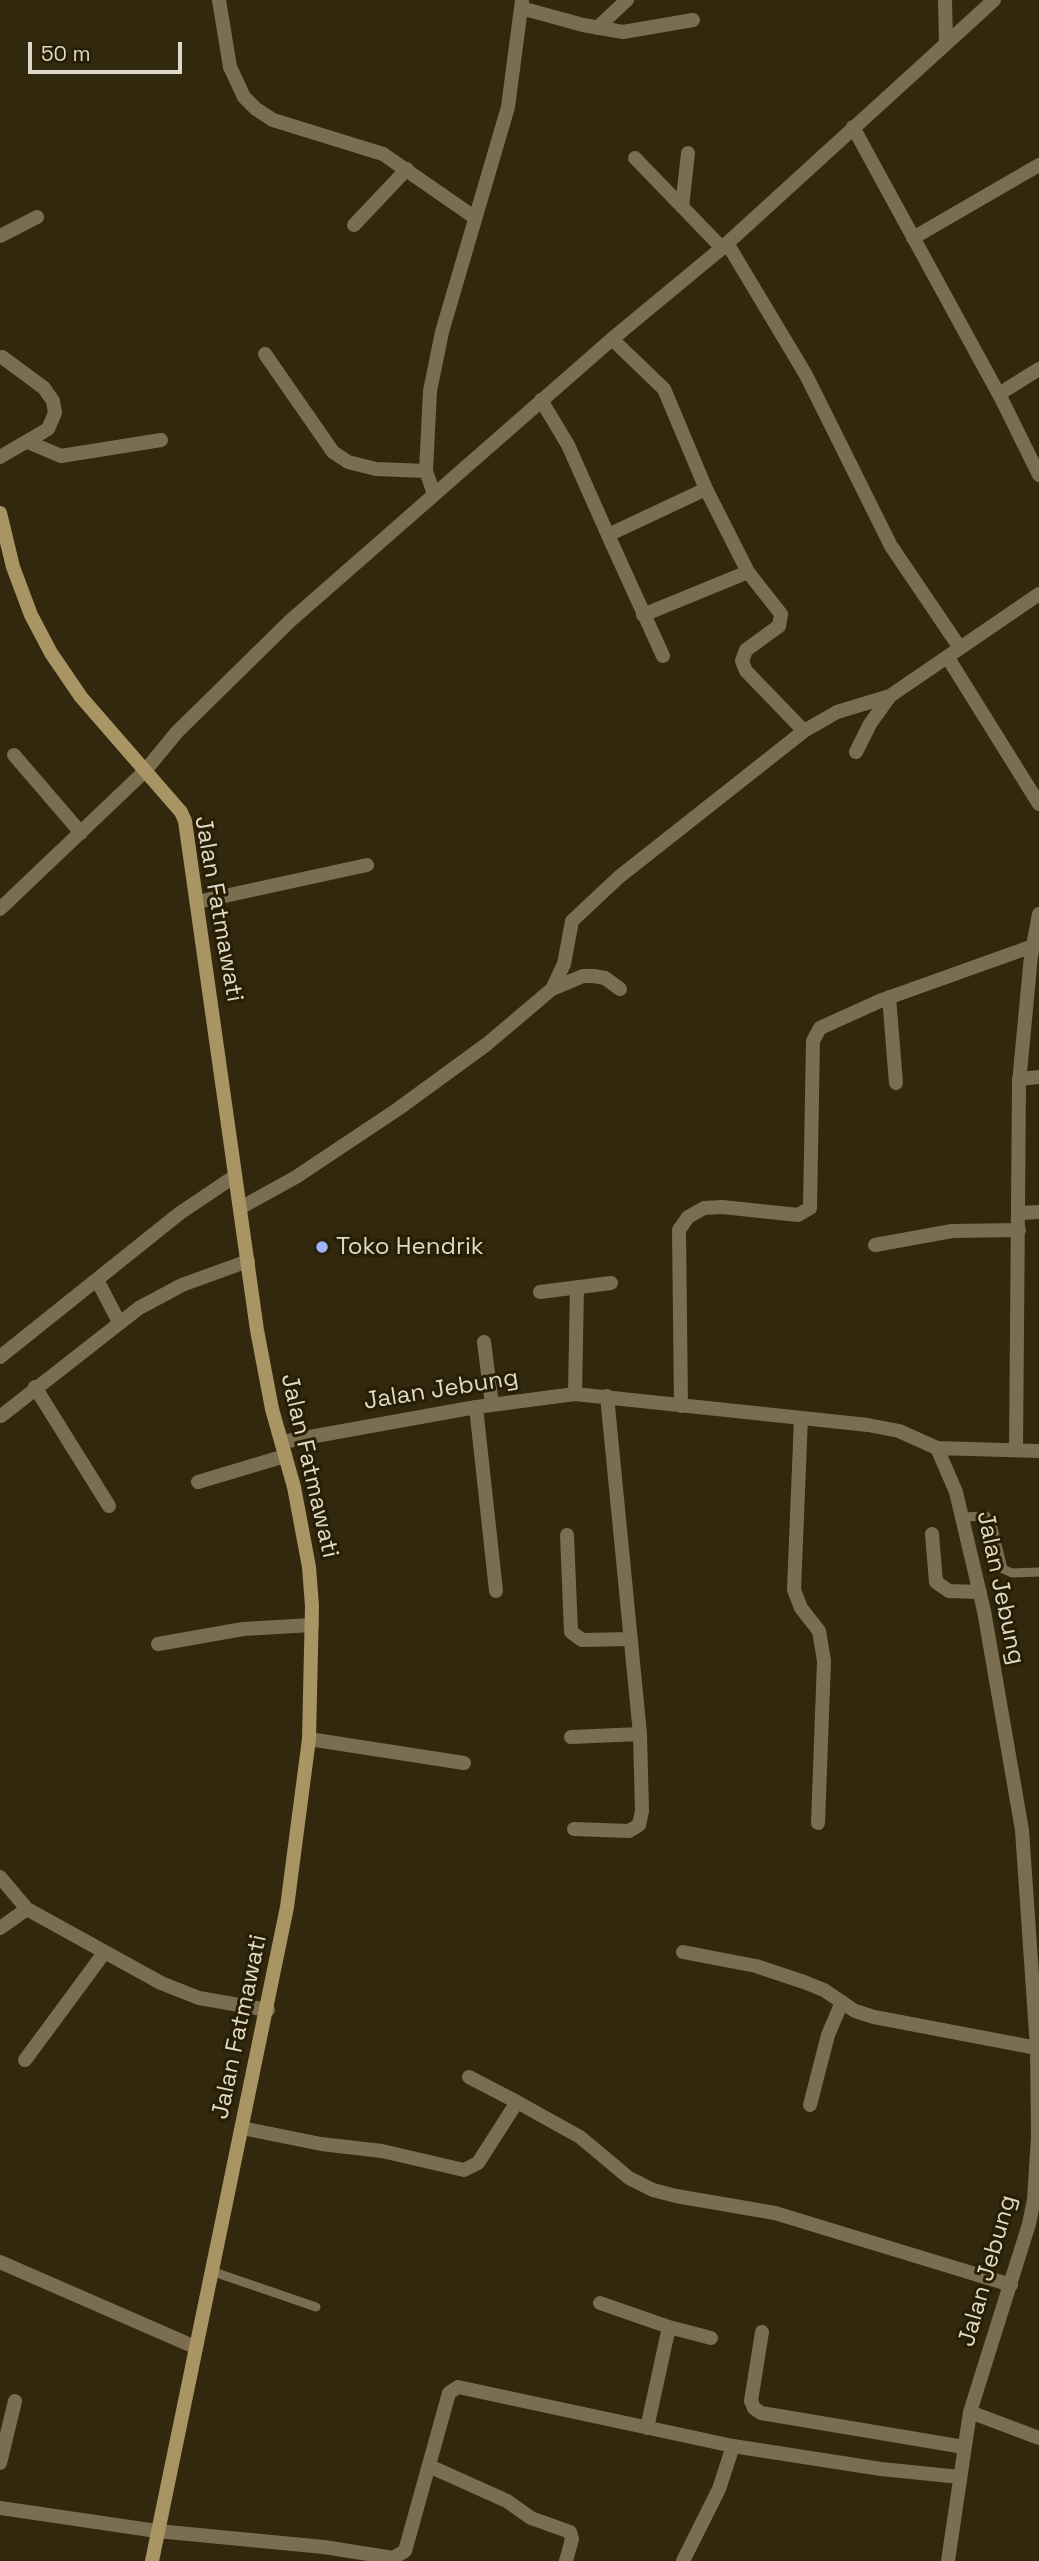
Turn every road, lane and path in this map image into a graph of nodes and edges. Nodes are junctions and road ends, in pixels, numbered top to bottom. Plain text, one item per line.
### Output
1 (219, 0) edge
2 (627, 0) edge
3 (945, 0) edge
4 (993, 0) edge
5 (521, 4) edge
6 (693, 20) dead end
7 (597, 28) junction
8 (946, 42) junction
9 (853, 127) junction
10 (688, 153) dead end
11 (635, 158) dead end
12 (1039, 165) edge
13 (407, 169) junction
14 (682, 207) junction
15 (37, 217) dead end
16 (474, 217) junction
17 (354, 225) dead end
18 (0, 236) edge
19 (913, 237) junction
20 (724, 245) junction
21 (612, 339) junction
22 (265, 354) dead end
23 (2, 357) dead end
24 (1039, 369) edge
25 (999, 394) junction
26 (541, 400) junction
27 (161, 440) dead end
28 (29, 442) junction
29 (0, 457) edge
30 (426, 471) junction
31 (1039, 475) edge
32 (706, 489) junction
33 (434, 494) junction
34 (0, 513) edge
35 (608, 535) junction
36 (748, 572) junction
37 (1039, 594) edge
38 (643, 615) junction
39 (954, 653) junction
40 (663, 656) dead end
41 (890, 696) junction
42 (804, 732) junction
43 (856, 752) dead end
44 (14, 755) dead end
45 (144, 772) junction
46 (1039, 804) edge
47 (80, 833) junction
48 (366, 865) dead end
49 (197, 902) junction
50 (0, 909) edge
51 (1039, 914) edge
52 (1033, 946) junction
53 (552, 989) junction
54 (620, 989) dead end
55 (889, 997) junction
56 (1039, 1077) edge
57 (1019, 1079) junction
58 (896, 1083) dead end
59 (235, 1176) junction
60 (240, 1208) junction
61 (1039, 1212) edge
62 (1019, 1213) junction
63 (1019, 1230) junction
64 (875, 1245) dead end
65 (248, 1261) junction
66 (97, 1280) junction
67 (611, 1283) dead end
68 (577, 1287) junction
69 (540, 1292) dead end
70 (119, 1322) junction
71 (484, 1342) dead end
72 (0, 1357) edge
73 (35, 1387) junction
74 (575, 1394) junction
75 (607, 1396) junction
76 (492, 1405) junction
77 (681, 1406) junction
78 (477, 1407) junction
79 (1, 1416) edge
80 (801, 1418) junction
81 (937, 1448) junction
82 (284, 1449) junction
83 (1016, 1450) junction
84 (1039, 1451) edge
85 (198, 1482) dead end
86 (109, 1506) dead end
87 (962, 1517) junction
88 (932, 1534) dead end
89 (567, 1535) dead end
90 (1039, 1572) edge
91 (496, 1591) dead end
92 (980, 1592) junction
93 (312, 1625) junction
94 (631, 1639) junction
95 (158, 1644) dead end
96 (640, 1734) junction
97 (571, 1737) dead end
98 (309, 1739) junction
99 (464, 1763) dead end
100 (818, 1823) dead end
101 (574, 1829) dead end
102 (0, 1877) edge
103 (1033, 1904) edge
104 (27, 1909) junction
105 (0, 1928) edge
106 (682, 1952) dead end
107 (104, 1953) junction
108 (842, 2002) junction
109 (268, 2010) junction
110 (1037, 2048) junction
111 (25, 2060) dead end
112 (469, 2077) dead end
113 (517, 2102) junction
114 (810, 2105) dead end
115 (242, 2128) junction
116 (1036, 2200) edge
117 (0, 2262) edge
118 (211, 2271) junction
119 (1012, 2285) junction
120 (600, 2303) dead end
121 (316, 2308) dead end
122 (669, 2327) junction
123 (762, 2332) dead end
124 (711, 2338) dead end
125 (195, 2347) junction
126 (15, 2400) dead end
127 (970, 2412) junction
128 (647, 2428) junction
129 (1039, 2438) edge
130 (733, 2446) junction
131 (964, 2447) junction
132 (0, 2463) edge
133 (429, 2466) junction
134 (960, 2477) junction
135 (0, 2508) edge
136 (157, 2531) junction
137 (323, 2554) edge
138 (152, 2561) edge
139 (566, 2561) edge
140 (682, 2561) edge
141 (948, 2561) edge

1 - 13 street
2 - 7 street
3 - 8 street
4 - 8 street
5 - 7 street
5 - 16 street
6 - 7 street
8 - 9 street
9 - 19 street
9 - 20 street
10 - 14 street
11 - 14 street
12 - 19 street
13 - 16 street
13 - 17 street
14 - 20 street
15 - 18 street
16 - 30 street
19 - 25 street
20 - 21 street
20 - 39 street
21 - 26 street
21 - 32 street
22 - 30 street
23 - 28 street
24 - 25 street
25 - 31 street
26 - 33 street
26 - 35 street
27 - 28 street
28 - 29 street
30 - 33 street
32 - 35 street
32 - 36 street
33 - 45 street
34 - 45 street, Jalan Fatmawati
35 - 38 street
36 - 38 street
36 - 42 street
37 - 39 street
38 - 40 street
39 - 41 street
39 - 46 street
41 - 42 street
41 - 43 street
42 - 53 street
44 - 47 street
45 - 47 street
45 - 49 street, Jalan Fatmawati
47 - 50 street
48 - 49 street
49 - 59 street, Jalan Fatmawati
51 - 52 street
52 - 55 street
52 - 57 street
53 - 54 street
53 - 60 street
55 - 58 street
55 - 77 street
56 - 57 street
57 - 62 street
59 - 60 street, Jalan Fatmawati
59 - 66 street
60 - 65 street, Jalan Fatmawati
61 - 62 street
62 - 63 street
63 - 64 street
63 - 83 street
65 - 70 street
65 - 82 street, Jalan Fatmawati
66 - 70 street
66 - 72 street
67 - 68 street
68 - 69 street
68 - 74 street
70 - 73 street
71 - 76 street
73 - 79 street
73 - 86 street
74 - 75 street, Jalan Jebung
74 - 76 street, Jalan Jebung
75 - 77 street, Jalan Jebung
75 - 94 street
76 - 78 street, Jalan Jebung
77 - 80 street, Jalan Jebung
78 - 82 street, Jalan Jebung
78 - 91 street
80 - 81 street, Jalan Jebung
80 - 100 street
81 - 83 street
81 - 87 street, Jalan Jebung
82 - 85 street, Jalan Jebung
82 - 93 street, Jalan Fatmawati
83 - 84 street
87 - 90 lane
87 - 92 street, Jalan Jebung
88 - 92 street
89 - 94 street
92 - 103 street, Jalan Jebung
93 - 95 street
93 - 98 street, Jalan Fatmawati
94 - 96 street
96 - 97 street
96 - 101 street
98 - 99 street
98 - 109 street, Jalan Fatmawati
102 - 104 street
103 - 110 street, Jalan Jebung
104 - 105 street
104 - 107 street
106 - 108 street
107 - 109 street
107 - 111 street
108 - 110 street
108 - 114 street
109 - 115 street, Jalan Fatmawati
110 - 116 street, Jalan Jebung
112 - 113 street
113 - 115 street
113 - 119 street
115 - 118 street, Jalan Fatmawati
116 - 119 street, Jalan Jebung
117 - 125 street
118 - 121 lane
118 - 125 street, Jalan Fatmawati
119 - 127 street, Jalan Jebung
120 - 122 street
122 - 124 street
122 - 128 street
123 - 131 street
125 - 136 street, Jalan Fatmawati
126 - 132 street
127 - 129 street
127 - 131 street, Jalan Jebung
128 - 130 street
128 - 133 street
130 - 134 street
130 - 140 street
131 - 134 street, Jalan Jebung
133 - 137 street
133 - 139 street
134 - 141 street, Jalan Jebung
135 - 136 street
136 - 137 street
136 - 138 street, Jalan Fatmawati

